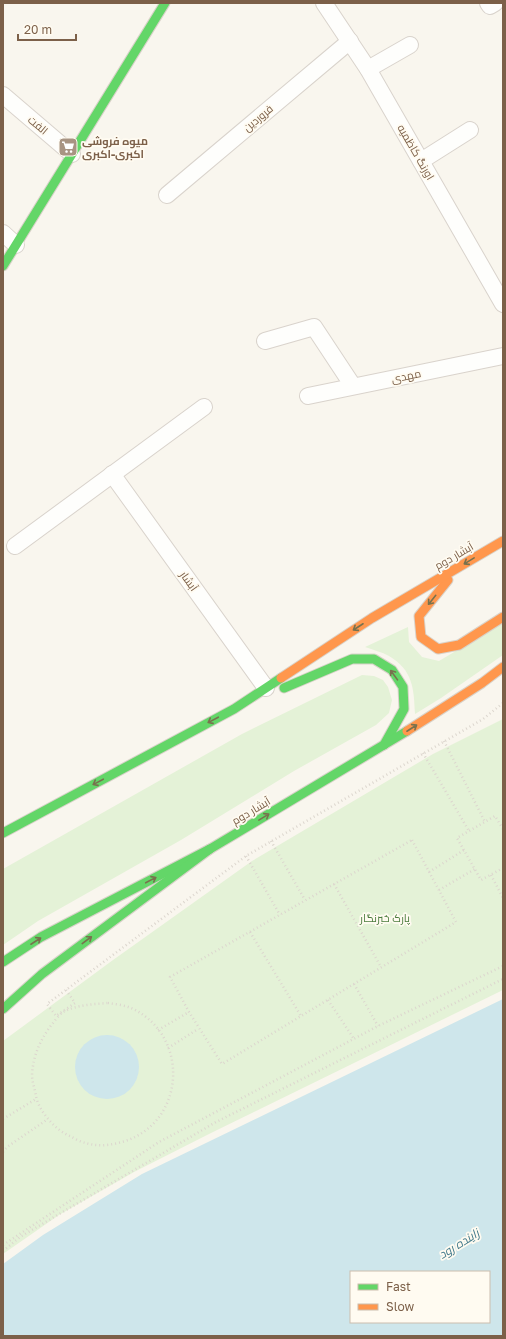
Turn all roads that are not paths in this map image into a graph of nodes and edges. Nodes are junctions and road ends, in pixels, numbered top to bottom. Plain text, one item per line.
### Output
1 (165, 3) edge
2 (324, 3) edge
3 (488, 3) edge
4 (495, 3) edge
5 (350, 41) junction
6 (410, 44) dead end
7 (368, 69) junction
8 (3, 96) edge
9 (470, 130) dead end
10 (72, 154) junction
11 (421, 161) junction
12 (166, 195) dead end
13 (3, 233) edge
14 (16, 245) junction
15 (3, 266) edge
16 (502, 301) edge
17 (265, 341) dead end
18 (503, 356) edge
19 (353, 386) junction
20 (308, 396) dead end
21 (204, 407) dead end
22 (112, 474) junction
23 (503, 541) edge
24 (15, 546) dead end
25 (456, 569) junction
26 (503, 617) edge
27 (503, 667) edge
28 (266, 688) junction
29 (234, 709) junction
30 (382, 747) junction
31 (3, 833) edge
32 (210, 849) junction
33 (3, 962) edge
34 (3, 1009) edge

1 - 10 main road
2 - 5 street, اورنگ کاظمیه
3 - 4 street
5 - 7 street, اورنگ کاظمیه
5 - 12 street, فروردین
6 - 7 street
7 - 11 street, اورنگ کاظمیه
8 - 10 street, الفت
9 - 11 street
10 - 14 main road
11 - 16 street, اورنگ کاظمیه
13 - 14 street
14 - 15 main road
17 - 19 street
18 - 19 street, مهدی
19 - 20 street, مهدی
21 - 22 street
22 - 24 street
22 - 28 street, آبشار
23 -> 25 main road, آبشار دوم
25 -> 26 main road
25 -> 28 main road, آبشار دوم
30 -> 27 main road, آبشار دوم
28 - 29 main road, آبشار دوم
30 -> 29 main road
29 -> 31 main road, آبشار دوم
32 -> 30 main road, آبشار دوم
33 -> 32 main road, آبشار دوم
34 -> 32 main road

